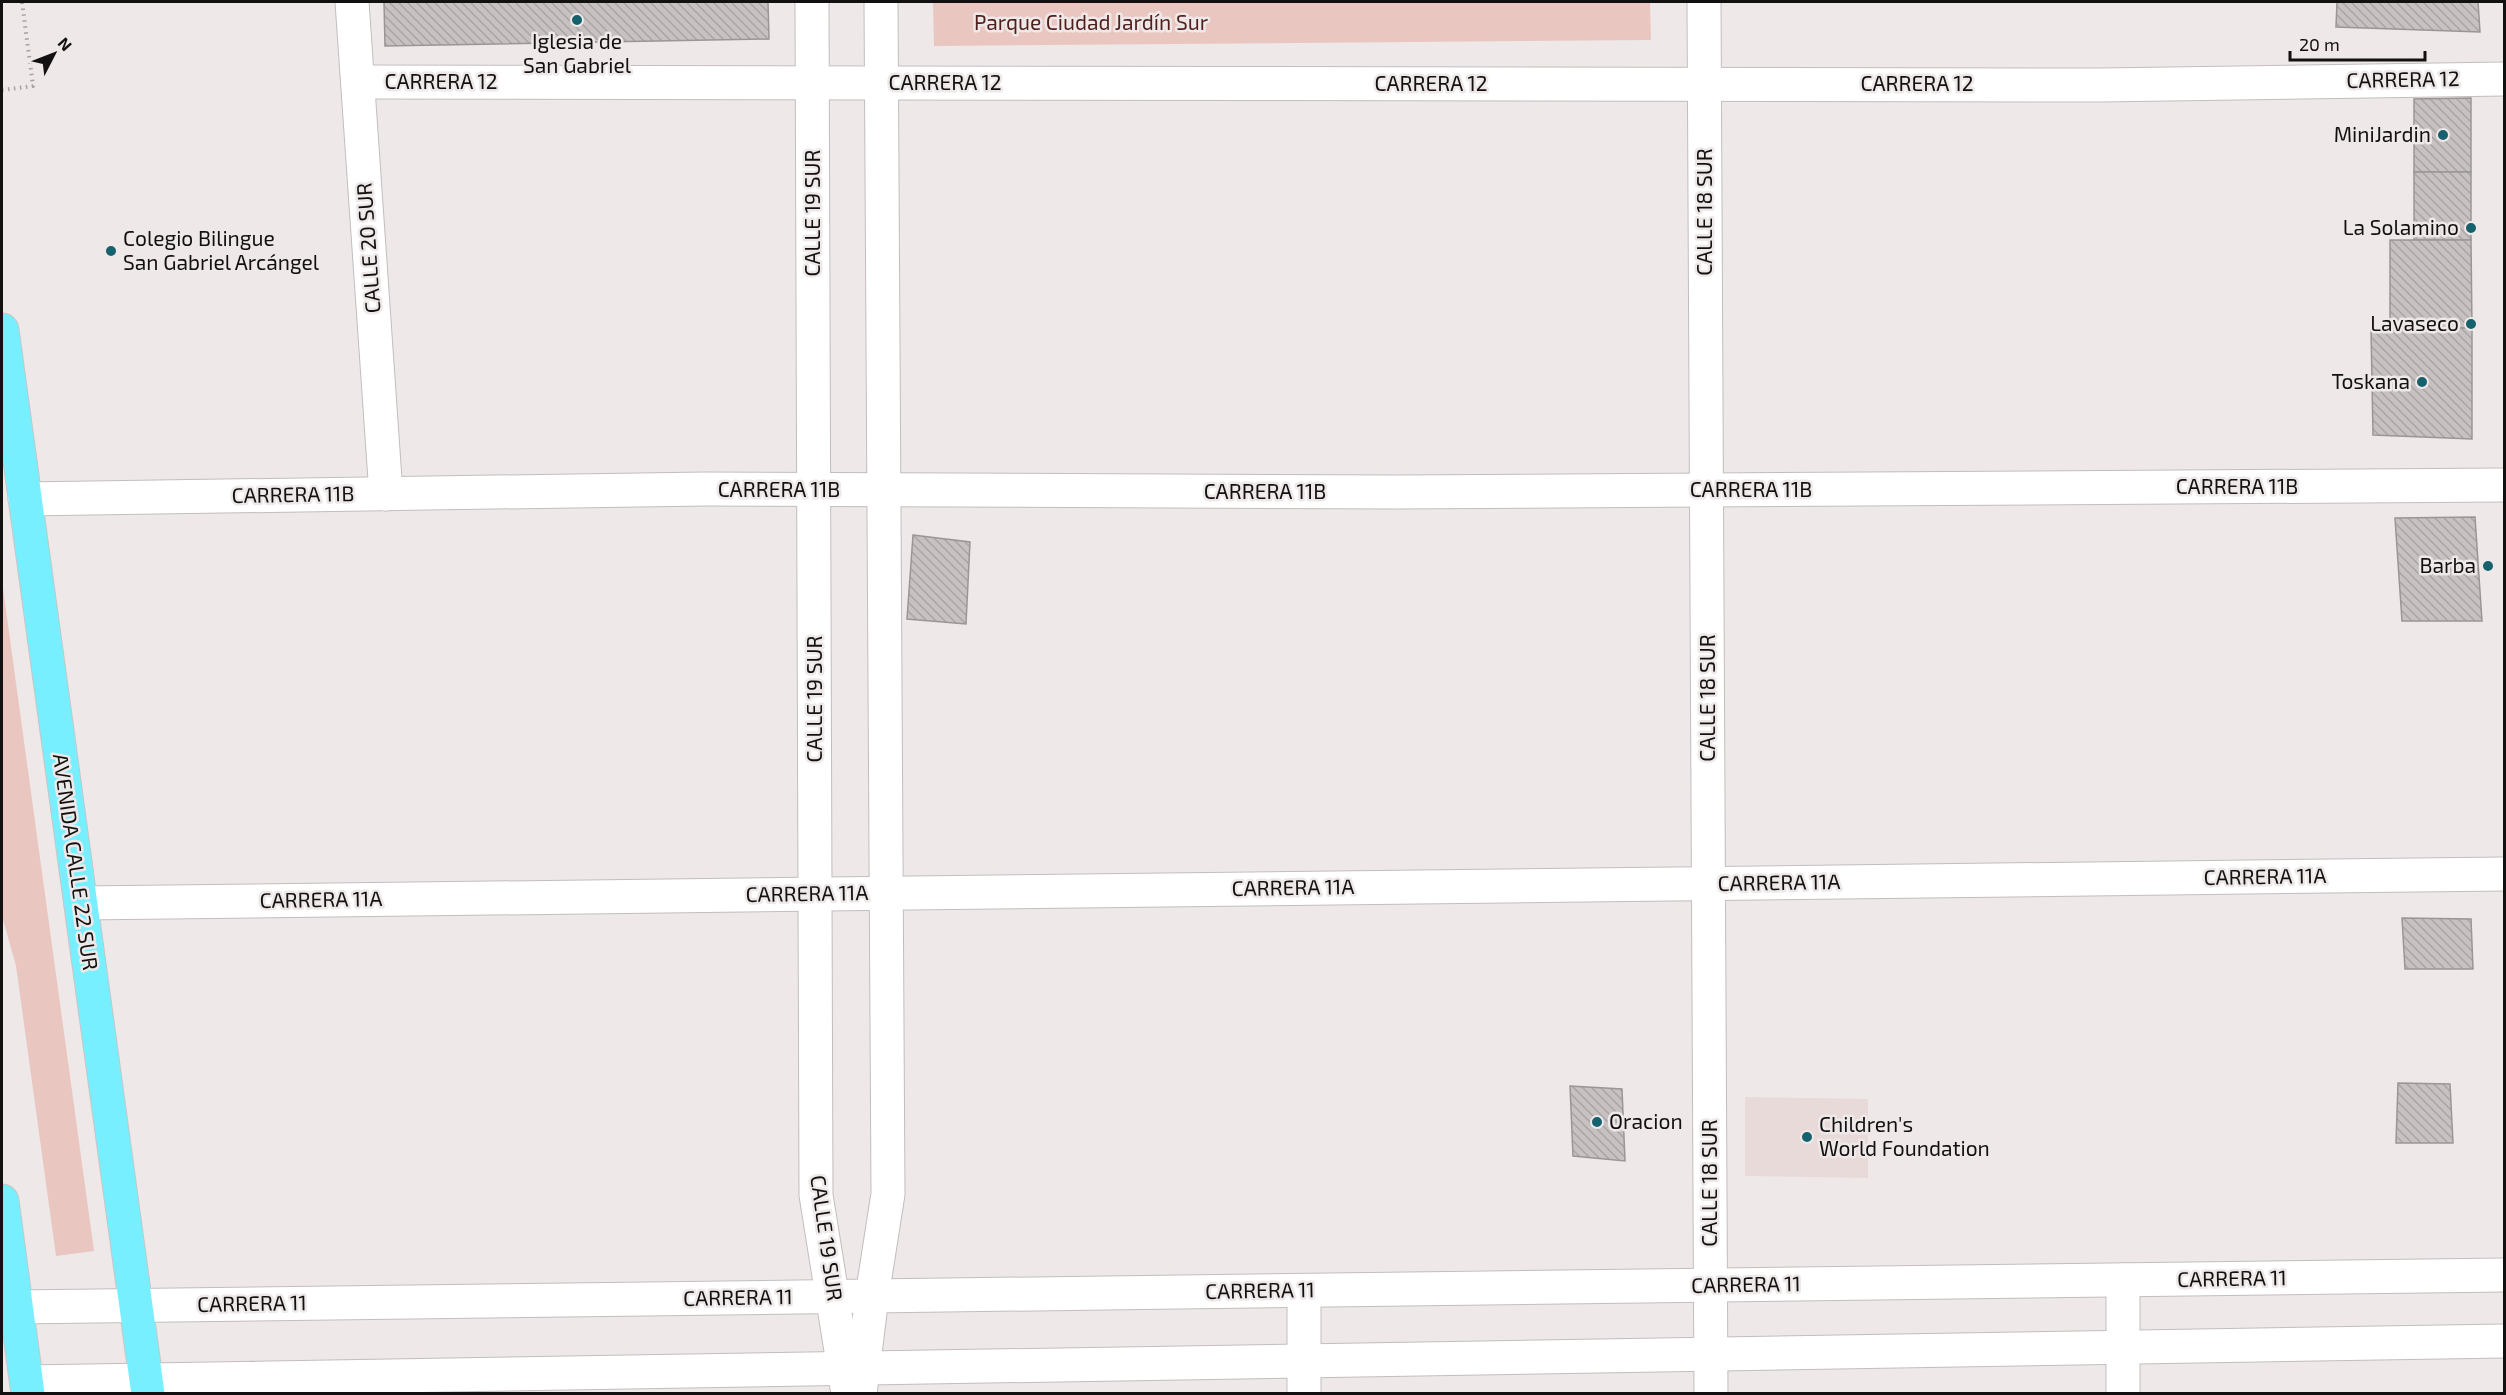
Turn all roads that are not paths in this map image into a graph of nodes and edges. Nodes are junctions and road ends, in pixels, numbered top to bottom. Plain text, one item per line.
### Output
1 (352, 2) edge
2 (812, 2) edge
3 (882, 2) edge
4 (1704, 2) edge
5 (2505, 79) edge
6 (358, 82) junction
7 (813, 83) junction
8 (882, 83) junction
9 (1705, 84) junction
10 (2, 330) edge
11 (2505, 486) edge
12 (814, 490) junction
13 (884, 490) junction
14 (1707, 490) junction
15 (386, 494) junction
16 (25, 499) junction
17 (2505, 874) edge
18 (1708, 884) junction
19 (887, 893) junction
20 (815, 894) junction
21 (81, 903) junction
22 (2, 1201) edge
23 (2505, 1275) edge
24 (2123, 1280) junction
25 (1711, 1286) junction
26 (1304, 1291) junction
27 (833, 1296) junction
28 (872, 1296) junction
29 (136, 1305) junction
30 (16, 1307) junction
31 (2505, 1341) edge
32 (2123, 1348) junction
33 (1711, 1354) junction
34 (1305, 1361) junction
35 (854, 1381) edge
36 (147, 1387) edge
37 (28, 1388) edge
38 (1304, 1394) edge
39 (1712, 1394) edge
40 (2123, 1394) edge

1 - 6 street, CALLE 20 SUR
2 - 7 street, CALLE 19 SUR
3 - 8 street, CALLE 19 SUR
4 - 9 street, CALLE 18 SUR
5 - 9 street, CARRERA 12
6 - 7 street, CARRERA 12
6 - 15 street, CALLE 20 SUR
7 - 8 street, CARRERA 12
7 - 12 street, CALLE 19 SUR
8 - 9 street, CARRERA 12
8 - 13 street, CALLE 19 SUR
9 - 14 street, CALLE 18 SUR
10 - 16 main road, AVENIDA CALLE 22 SUR
11 - 14 street, CARRERA 11B
12 - 13 street, CARRERA 11B
12 - 15 street, CARRERA 11B
12 - 20 street, CALLE 19 SUR
13 - 14 street, CARRERA 11B
13 - 19 street, CALLE 19 SUR
14 - 18 street, CALLE 18 SUR
15 - 16 street, CARRERA 11B
16 - 21 main road, AVENIDA CALLE 22 SUR
17 - 18 street, CARRERA 11A
18 - 19 street, CARRERA 11A
18 - 25 street, CALLE 18 SUR
19 - 20 street, CARRERA 11A
19 - 28 street, CALLE 19 SUR
20 - 21 street, CARRERA 11A
20 - 27 street, CALLE 19 SUR
21 - 29 main road, AVENIDA CALLE 22 SUR
22 - 30 main road
23 - 24 street, CARRERA 11
24 - 25 street, CARRERA 11
24 - 32 street
25 - 26 street, CARRERA 11
25 - 33 street, CALLE 18 SUR
26 - 28 street, CARRERA 11
26 - 34 street
27 - 28 street, CARRERA 11
27 - 29 street, CARRERA 11
27 - 35 street, CALLE 19 SUR
28 - 35 street, CALLE 19 SUR
29 - 30 street, CARRERA 11
29 - 36 main road, AVENIDA CALLE 22 SUR
30 - 37 main road
31 - 32 street
32 - 33 street
32 - 40 street
33 - 34 street
33 - 39 street, CALLE 18 SUR
34 - 35 street
34 - 38 street
35 - 36 street
36 - 37 street

